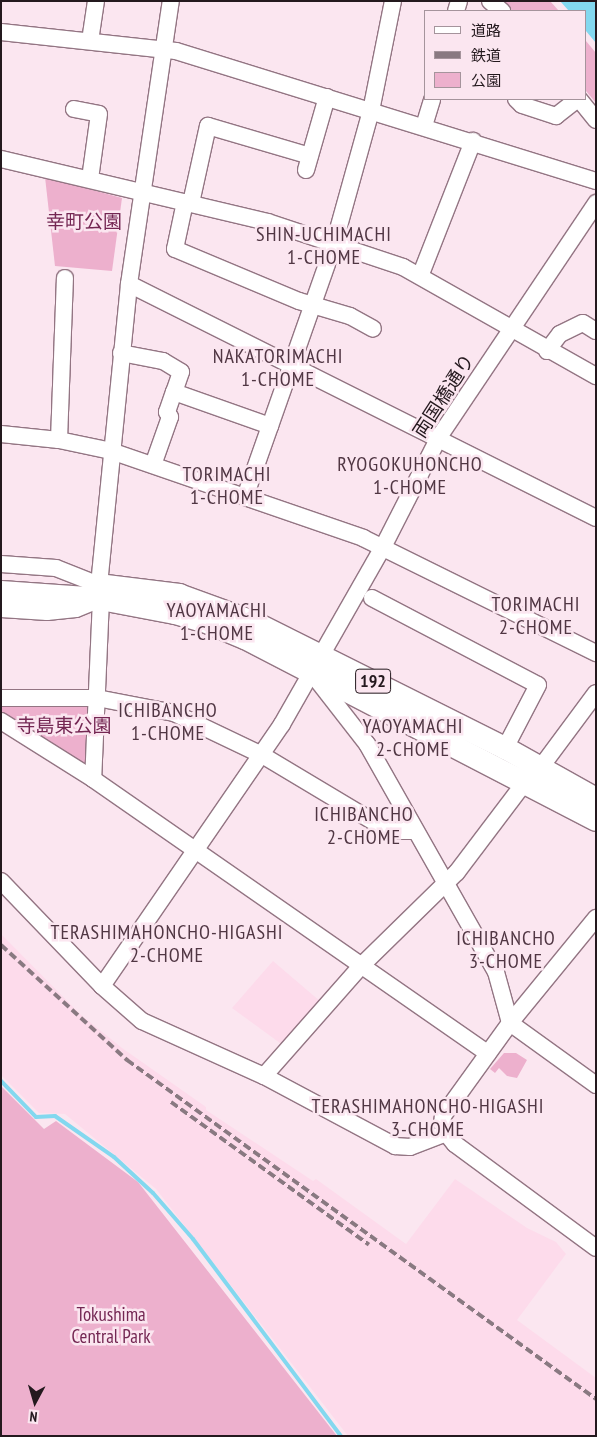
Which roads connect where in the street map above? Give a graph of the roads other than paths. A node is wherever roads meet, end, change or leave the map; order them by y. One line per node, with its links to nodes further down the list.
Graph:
1 (96, 1): 5 (street)
2 (171, 1): 6 (street)
3 (393, 1): 13 (street)
4 (1, 32): 5 (street)
5 (90, 41): 6 (street)
6 (164, 49): 7 (street); 20 (street)
7 (327, 97): 13 (street); 21 (street)
8 (432, 100): 15 (street)
9 (517, 100): 10 (street)
10 (577, 100)
11 (579, 100): 14 (street)
12 (74, 109): 18 (street)
13 (371, 110): 15 (street); 23 (street)
14 (596, 120)
15 (424, 126): 16 (street)
16 (473, 141): 19 (street); 24 (street)
17 (1, 159): 18 (street)
18 (90, 179): 20 (street)
19 (596, 181)
20 (142, 192): 21 (street); 26 (street)
21 (188, 203): 23 (street); 27 (street)
22 (596, 203): 29 (street, 両国橋通り)
23 (334, 244): 24 (street); 27 (street)
24 (421, 274): 29 (street)
25 (65, 278): 39 (street)
26 (129, 284): 32 (street); 33 (street)
27 (314, 304): 28 (street); 33 (street)
28 (373, 328)
29 (511, 330): 31 (street); 38 (street, 両国橋通り)
30 (596, 331): 31 (street)
31 (548, 351): 34 (street)
32 (121, 353): 35 (street); 40 (street)
33 (292, 364): 36 (street); 38 (street)
34 (596, 376)
35 (174, 392): 36 (street); 41 (street)
36 (270, 426): 42 (street)
37 (1, 434): 39 (street)
38 (438, 437): 43 (street); 44 (street, 両国橋通り)
39 (60, 440): 40 (street)
40 (111, 451): 41 (street); 48 (street)
41 (153, 465): 42 (street)
42 (246, 498): 44 (street)
43 (596, 518)
44 (383, 547): 51 (street); 52 (street, 両国橋通り)
45 (1, 564): 48 (street)
46 (1, 581): 48 (highway, 192)
47 (1, 592): 48 (highway, 192)
48 (100, 592): 50 (street); 52 (highway, 192); 55 (street)
49 (372, 598): 57 (street)
50 (1, 609)
51 (596, 653)
52 (316, 664): 57 (highway, 192); 58 (street, 両国橋通り); 61 (highway, 192); 64 (street)
53 (596, 693): 59 (street)
54 (1, 698): 55 (street)
55 (97, 698): 58 (street); 60 (street)
56 (1, 721): 60 (street)
57 (505, 748): 59 (highway, 192)
58 (262, 755): 64 (street); 65 (street, 両国橋通り)
59 (541, 766): 62 (highway, 192)
60 (93, 779): 65 (street)
61 (525, 782): 63 (highway, 192); 67 (street)
62 (596, 799)
63 (596, 820)
64 (415, 831): 67 (street)
65 (194, 852): 69 (street); 70 (street, 両国橋通り)
66 (1, 881): 70 (street)
67 (444, 886): 69 (street); 71 (street)
68 (596, 918): 71 (street)
69 (362, 965): 72 (street); 73 (street)
70 (102, 986): 73 (street)
71 (510, 1023): 72 (street); 74 (street)
72 (488, 1054): 75 (street)
73 (264, 1076): 75 (street)
74 (596, 1085)
75 (446, 1133): 76 (street)
76 (596, 1248)

